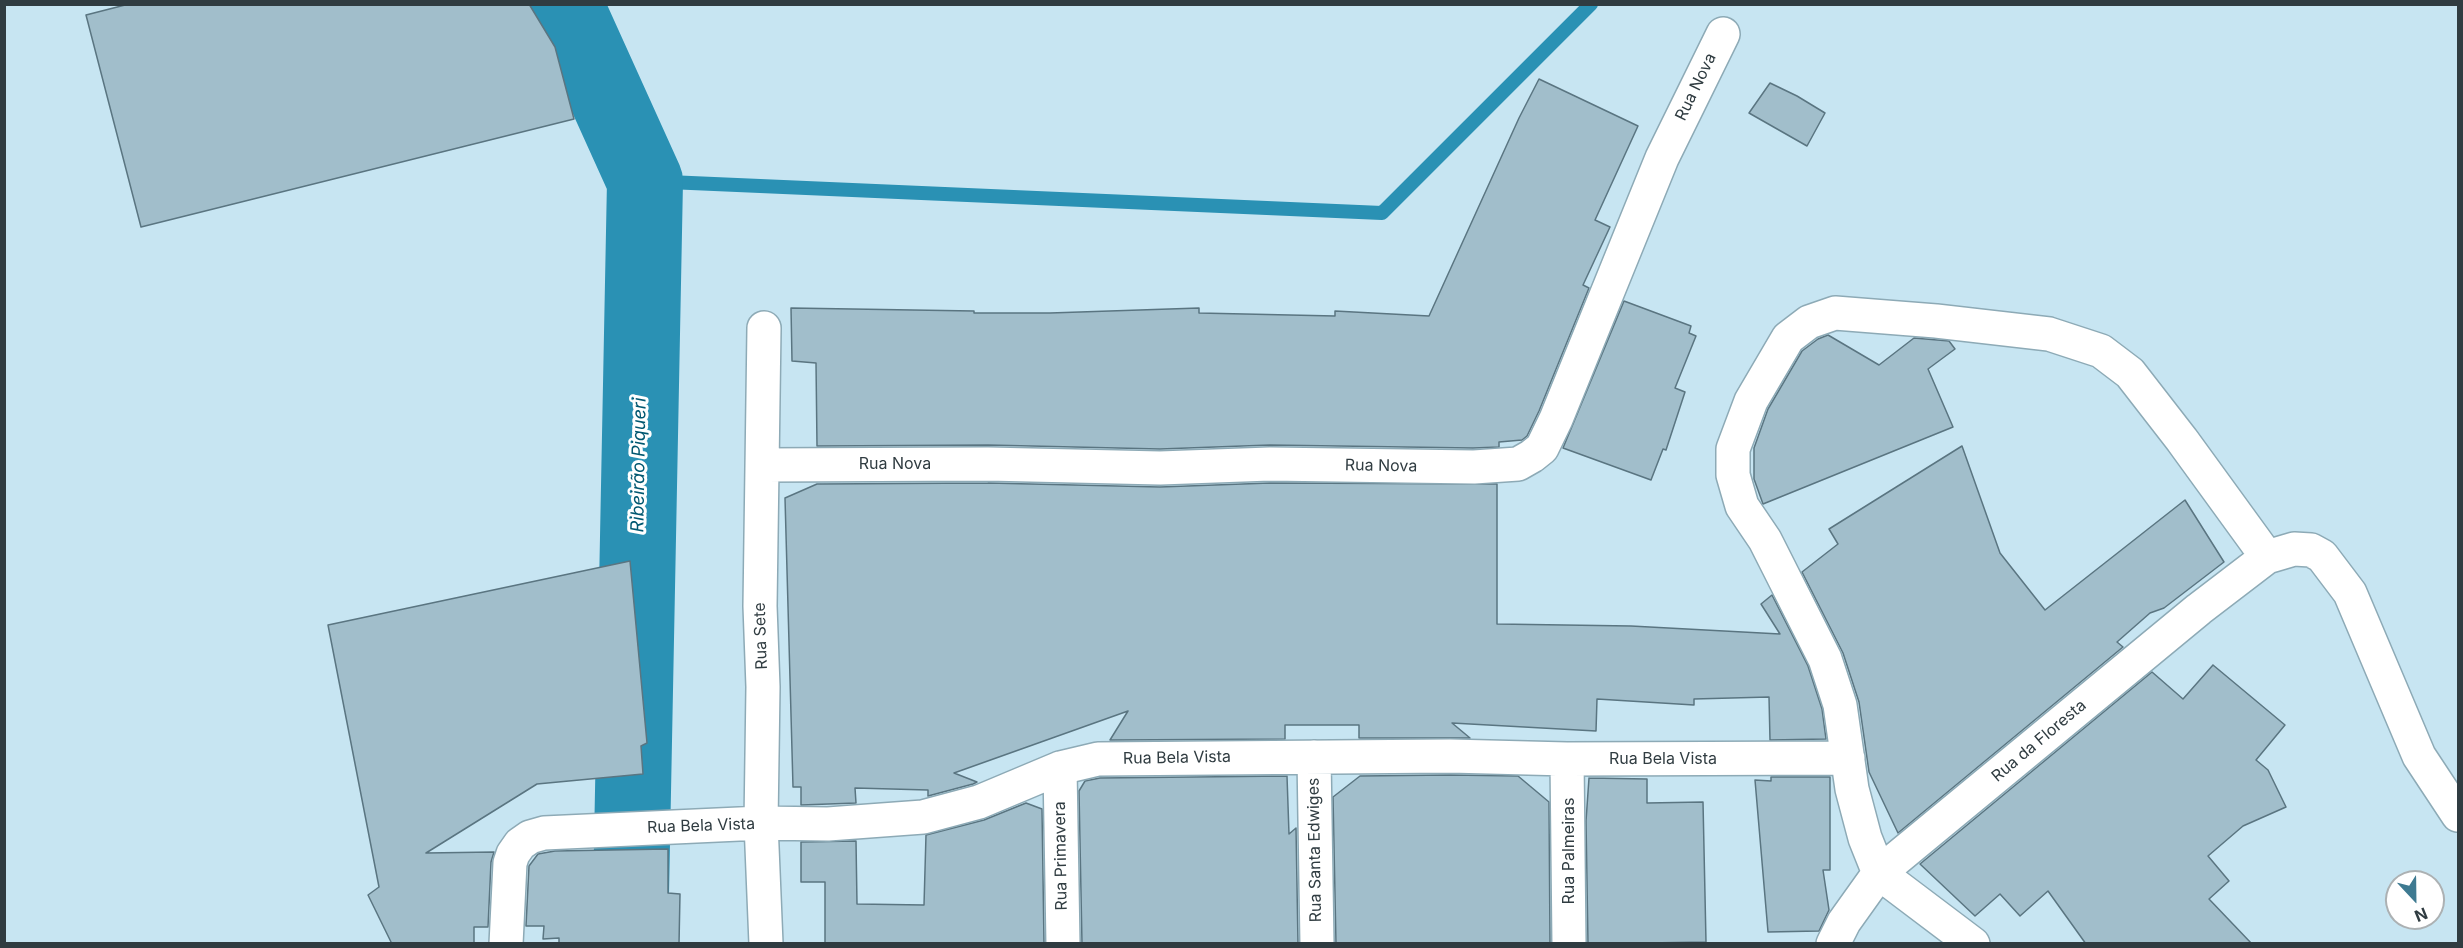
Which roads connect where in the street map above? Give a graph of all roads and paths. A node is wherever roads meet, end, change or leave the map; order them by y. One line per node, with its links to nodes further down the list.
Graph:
1 (1723, 34): 3 (street, Rua Nova)
2 (764, 328): 3 (street, Rua Sete)
3 (764, 465): 10 (street, Rua Sete)
4 (2267, 557): 6 (street); 9 (street); 11 (street, Rua da Floresta)
5 (1314, 757): 7 (street, Rua Bela Vista); 8 (street, Rua Bela Vista); 15 (street, Rua Santa Edwiges)
6 (1848, 758): 7 (street, Rua Bela Vista); 11 (street)
7 (1568, 759): 16 (street, Rua Palmeiras)
8 (1060, 768): 10 (street, Rua Bela Vista); 14 (street, Rua Primavera)
9 (2458, 815)
10 (761, 823): 12 (street, Rua Bela Vista); 13 (street, Rua Sete)
11 (1879, 873): 17 (street, Rua da Floresta); 18 (street)
12 (506, 944)
13 (766, 944)
14 (1063, 944)
15 (1317, 944)
16 (1569, 944)
17 (1833, 944)
18 (1973, 944)

